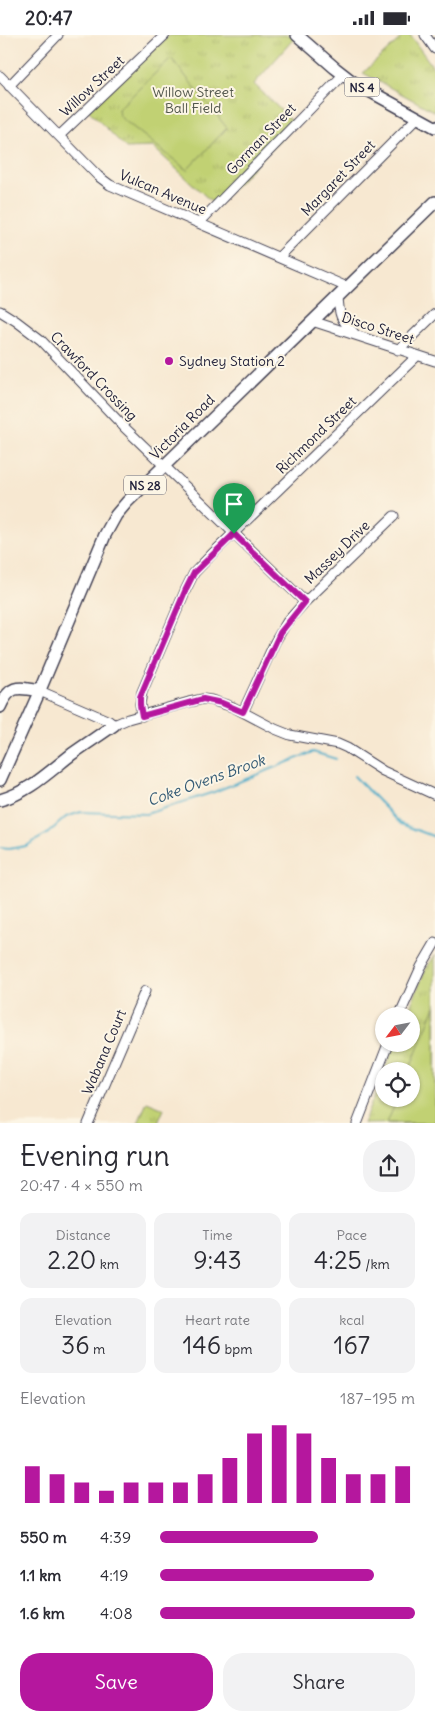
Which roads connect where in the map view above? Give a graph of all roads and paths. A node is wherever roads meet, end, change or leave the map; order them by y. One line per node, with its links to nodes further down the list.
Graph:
1 (58, 35): 8 (street)
2 (165, 35): 11 (street, Willow Street)
3 (297, 35): 6 (main road, NS 4)
4 (425, 35): 5 (street)
5 (435, 49)
6 (343, 75): 9 (main road, NS 4); 13 (street, Gorman Street)
7 (0, 76): 8 (street, Vulcan Avenue)
8 (9, 85): 11 (street, Vulcan Avenue)
9 (417, 117): 10 (main road, NS 4); 14 (street, Margaret Street)
10 (435, 127)
11 (59, 136): 13 (street, Vulcan Avenue)
12 (435, 202): 15 (main road, Victoria Road / NS 28)
13 (199, 223): 14 (street, Vulcan Avenue)
14 (279, 257): 15 (street, Vulcan Avenue)
15 (347, 287): 16 (main road, Victoria Road / NS 28)
16 (338, 296): 19 (main road, Victoria Road / NS 28); 20 (street)
17 (0, 311): 24 (street, Crawford Crossing)
18 (435, 315): 21 (street)
19 (312, 321): 20 (street, Disco Street); 24 (main road, Victoria Road / NS 28)
20 (356, 335): 21 (street, Disco Street)
21 (398, 350): 22 (street, Disco Street)
22 (417, 356): 23 (street, Disco Street); 26 (street, Richmond Street)
23 (435, 361)
24 (164, 466): 26 (street, Crawford Crossing); 28 (main road, Victoria Road / NS 28)
25 (394, 516): 27 (street, Massey Drive)
26 (234, 534): 27 (street, Crawford Crossing); 31 (street, Richmond Street)
27 (305, 602): 30 (street, Massey Drive)
28 (40, 691): 29 (main road); 32 (street); 33 (main road, Victoria Road / NS 28)
29 (0, 707)
30 (243, 712): 31 (street); 34 (street)
31 (142, 716): 32 (street)
32 (114, 725): 35 (main road)
33 (0, 780)
34 (435, 795)
35 (0, 800)
36 (435, 943): 38 (street)
37 (145, 991): 40 (street, Wabana Court)
38 (403, 1007)
39 (384, 1053): 41 (street)
40 (88, 1123)
41 (357, 1123)

